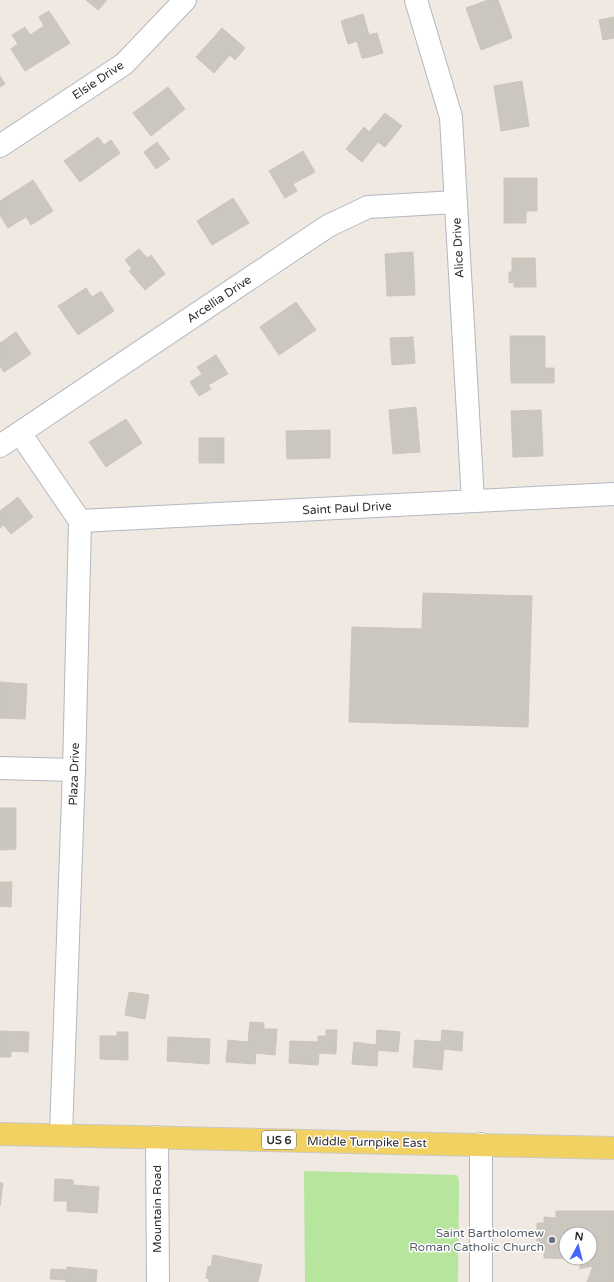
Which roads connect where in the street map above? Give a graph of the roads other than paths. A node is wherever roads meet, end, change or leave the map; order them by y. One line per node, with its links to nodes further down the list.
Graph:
1 (184, 0): 3 (street, Elsie Drive)
2 (416, 0): 4 (street, Alice Drive)
3 (0, 146)
4 (456, 202): 5 (street, Arcellia Drive); 8 (street, Alice Drive)
5 (20, 433): 6 (street, Arcellia Drive); 9 (street)
6 (0, 446)
7 (614, 494): 8 (street, Saint Paul Drive)
8 (473, 501): 9 (street, Saint Paul Drive)
9 (80, 521): 11 (street, Plaza Drive)
10 (0, 768): 11 (street)
11 (74, 770): 13 (street, Plaza Drive)
12 (0, 1134): 13 (main road, Middle Turnpike East / US 6)
13 (61, 1134): 14 (main road, Middle Turnpike East / US 6)
14 (157, 1137): 15 (main road, Middle Turnpike East / US 6); 17 (street, Mountain Road)
15 (481, 1144): 16 (main road, Middle Turnpike East / US 6); 18 (street)
16 (614, 1148)
17 (158, 1282)
18 (481, 1282)

